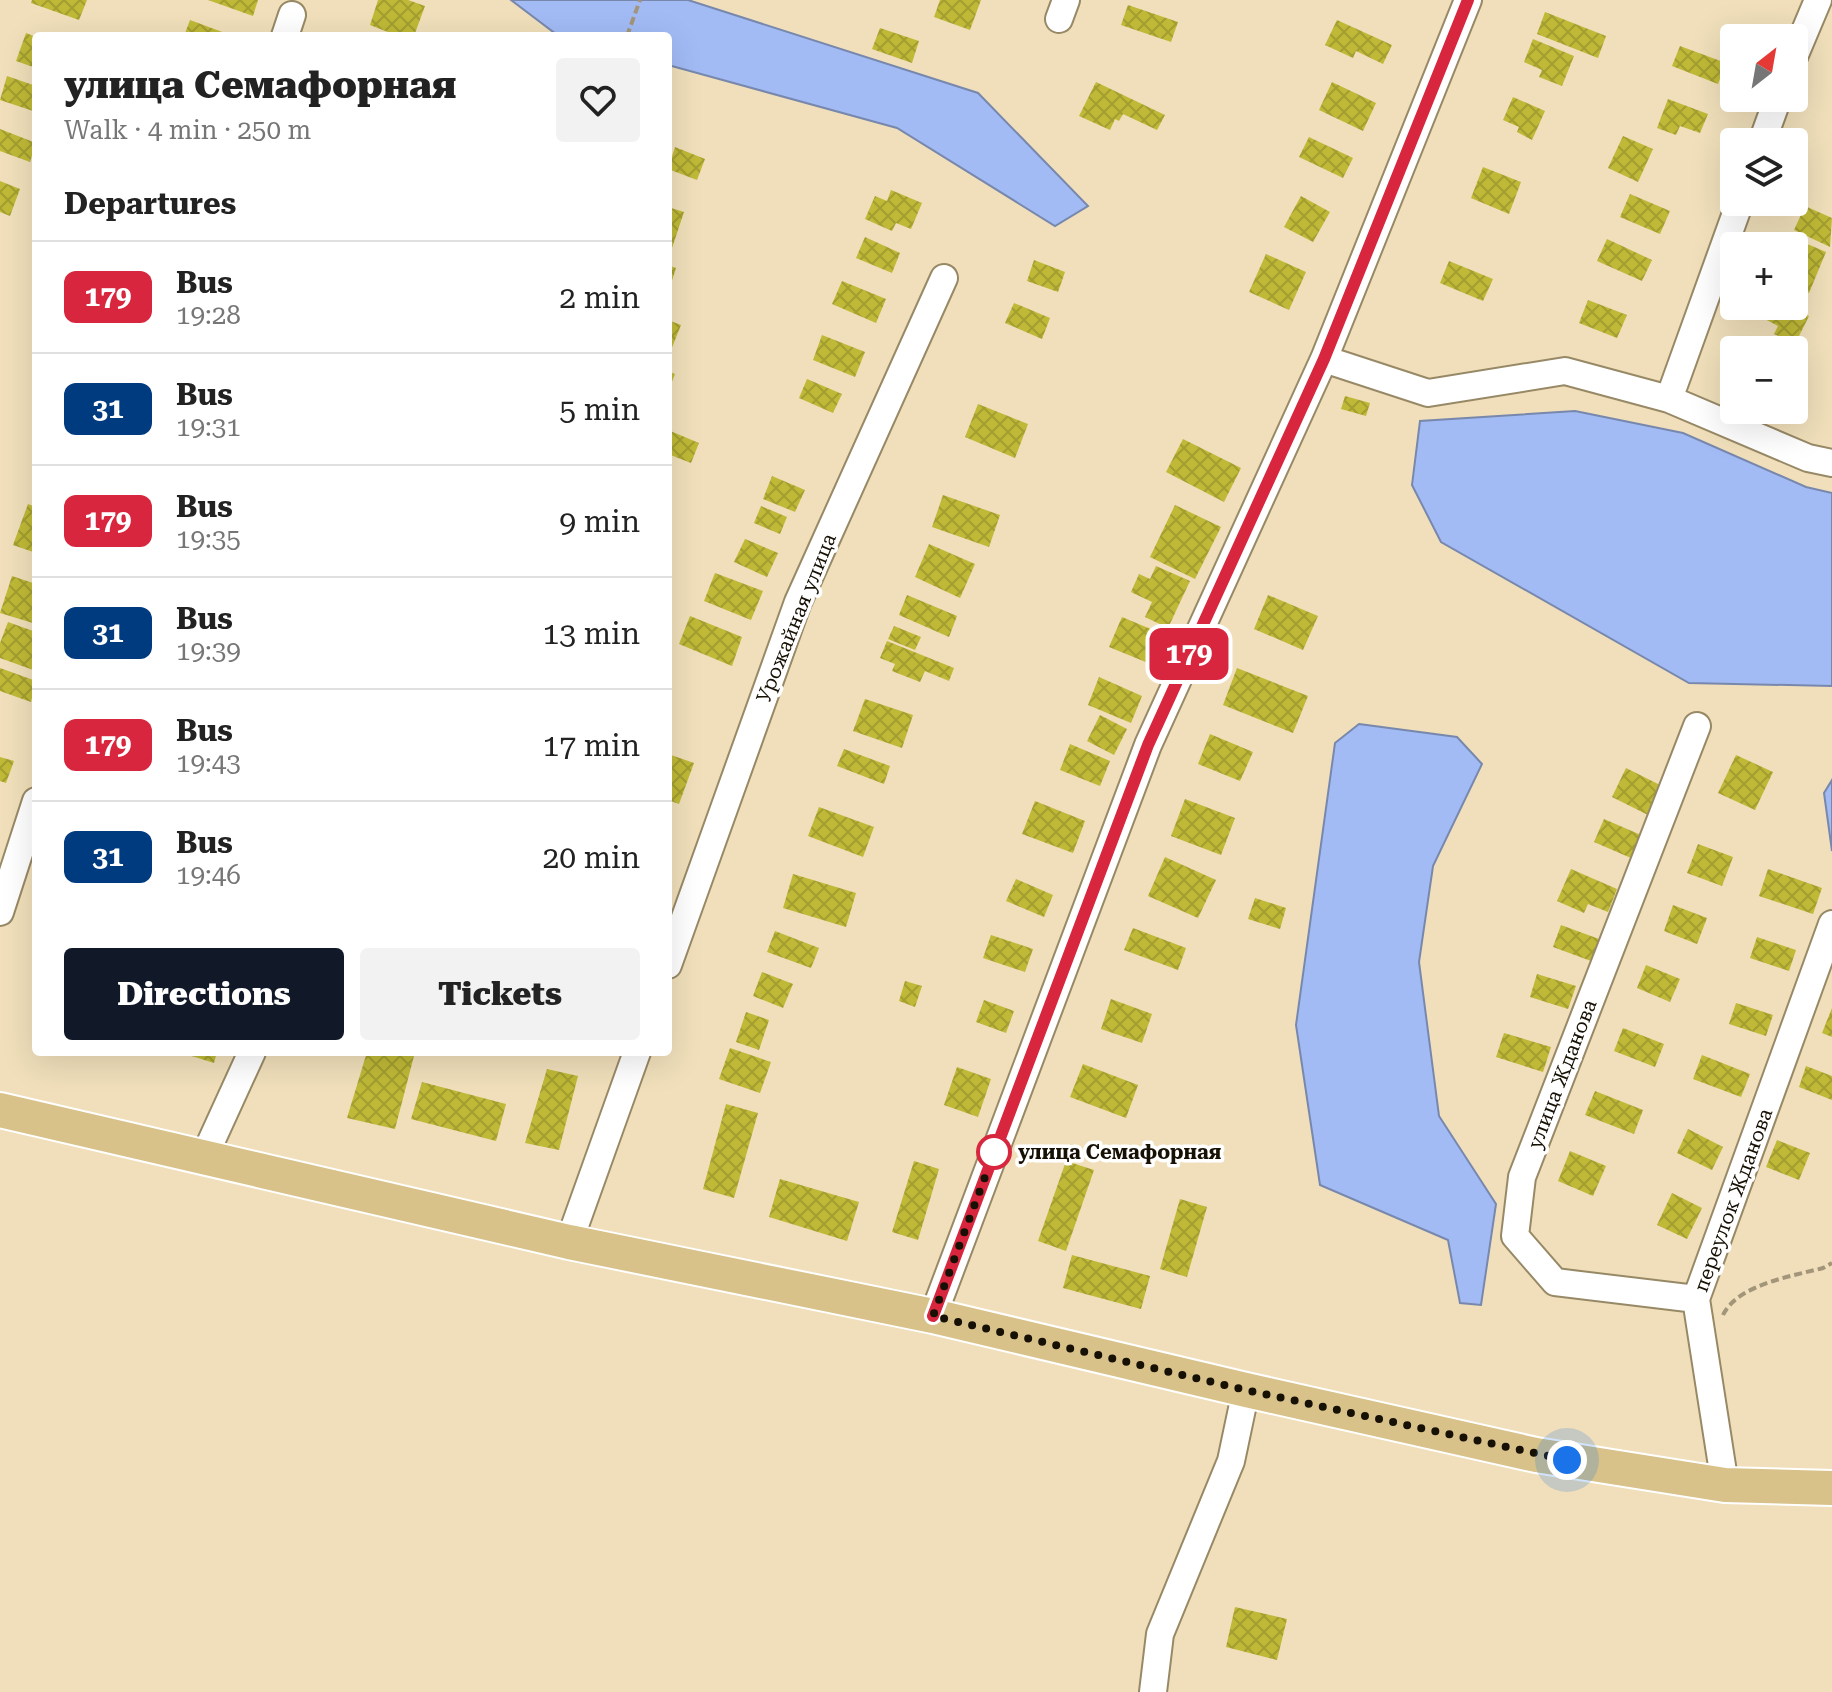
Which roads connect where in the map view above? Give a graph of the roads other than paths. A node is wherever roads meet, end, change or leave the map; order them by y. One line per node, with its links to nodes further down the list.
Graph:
1 (1468, 0): 6 (street)
2 (1818, 0): 3 (street)
3 (1808, 24)
4 (1735, 216): 7 (street)
5 (944, 278): 13 (street, Урожайная улица)
6 (1324, 359): 7 (street); 20 (street)
7 (1669, 399): 8 (street)
8 (1832, 463)
9 (1697, 726): 19 (street, улица Жданова)
10 (32, 813): 11 (street)
11 (0, 912)
12 (1832, 924): 19 (street, переулок Жданова)
13 (672, 954)
14 (250, 1056): 17 (street)
15 (636, 1056): 18 (street)
16 (0, 1110): 17 (main road)
17 (204, 1157): 18 (main road)
18 (569, 1242): 20 (main road)
19 (1696, 1299): 22 (street, переулок Жданова)
20 (933, 1316): 21 (main road)
21 (1246, 1390): 22 (main road); 24 (street)
22 (1725, 1485): 23 (main road)
23 (1832, 1488)
24 (1153, 1692)

